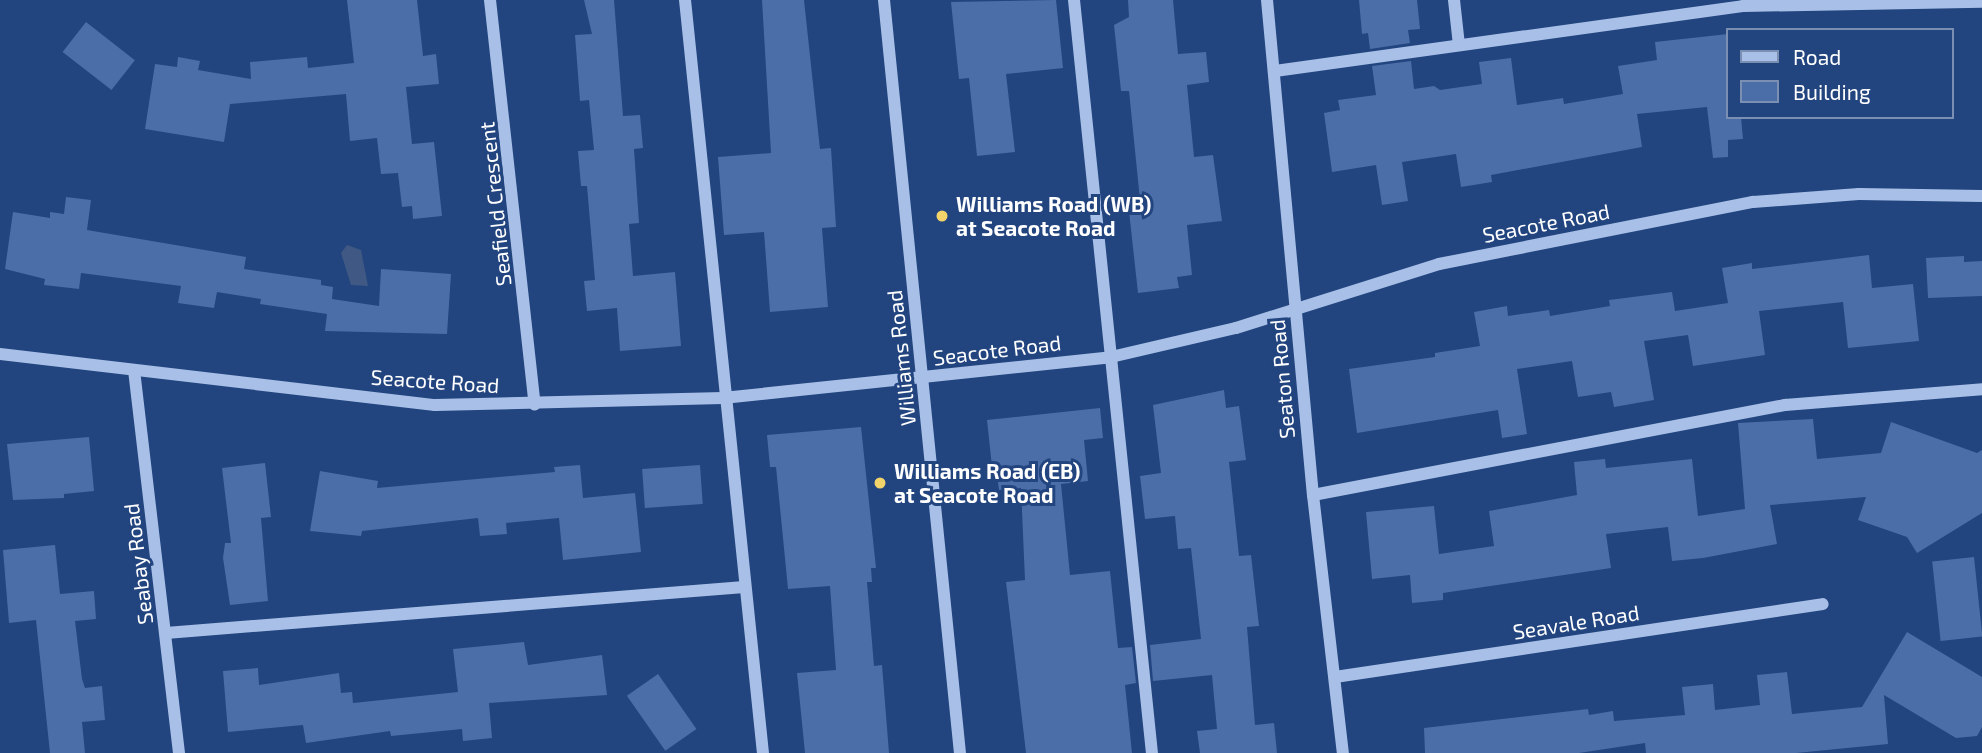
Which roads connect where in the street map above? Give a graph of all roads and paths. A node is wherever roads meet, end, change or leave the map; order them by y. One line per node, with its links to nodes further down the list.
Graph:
1 (490, 0): 18 (street, Seafield Crescent)
2 (685, 0): 17 (street)
3 (884, 0): 15 (street, Williams Road)
4 (1074, 0): 13 (street)
5 (1267, 0): 9 (street, Seaton Road)
6 (1454, 0): 8 (street)
7 (1982, 2): 8 (street)
8 (1459, 45): 9 (street)
9 (1275, 71): 11 (street, Seaton Road)
10 (1982, 196): 11 (street, Seacote Road)
11 (1295, 309): 13 (street, Seacote Road); 19 (street, Seaton Road)
12 (0, 354): 14 (street, Seacote Road)
13 (1111, 357): 15 (street, Seacote Road); 27 (street)
14 (134, 370): 18 (street, Seacote Road); 22 (street, Seabay Road)
15 (923, 379): 17 (street, Seacote Road); 26 (street, Williams Road)
16 (1982, 389): 19 (street)
17 (723, 398): 18 (street, Seacote Road); 20 (street)
18 (535, 405)
19 (1313, 495): 23 (street, Seaton Road)
20 (744, 587): 22 (street); 25 (street)
21 (1823, 604): 23 (street, Seavale Road)
22 (166, 633): 24 (street, Seabay Road)
23 (1335, 677): 28 (street, Seaton Road)
24 (179, 753)
25 (763, 753)
26 (960, 753)
27 (1152, 753)
28 (1343, 753)

